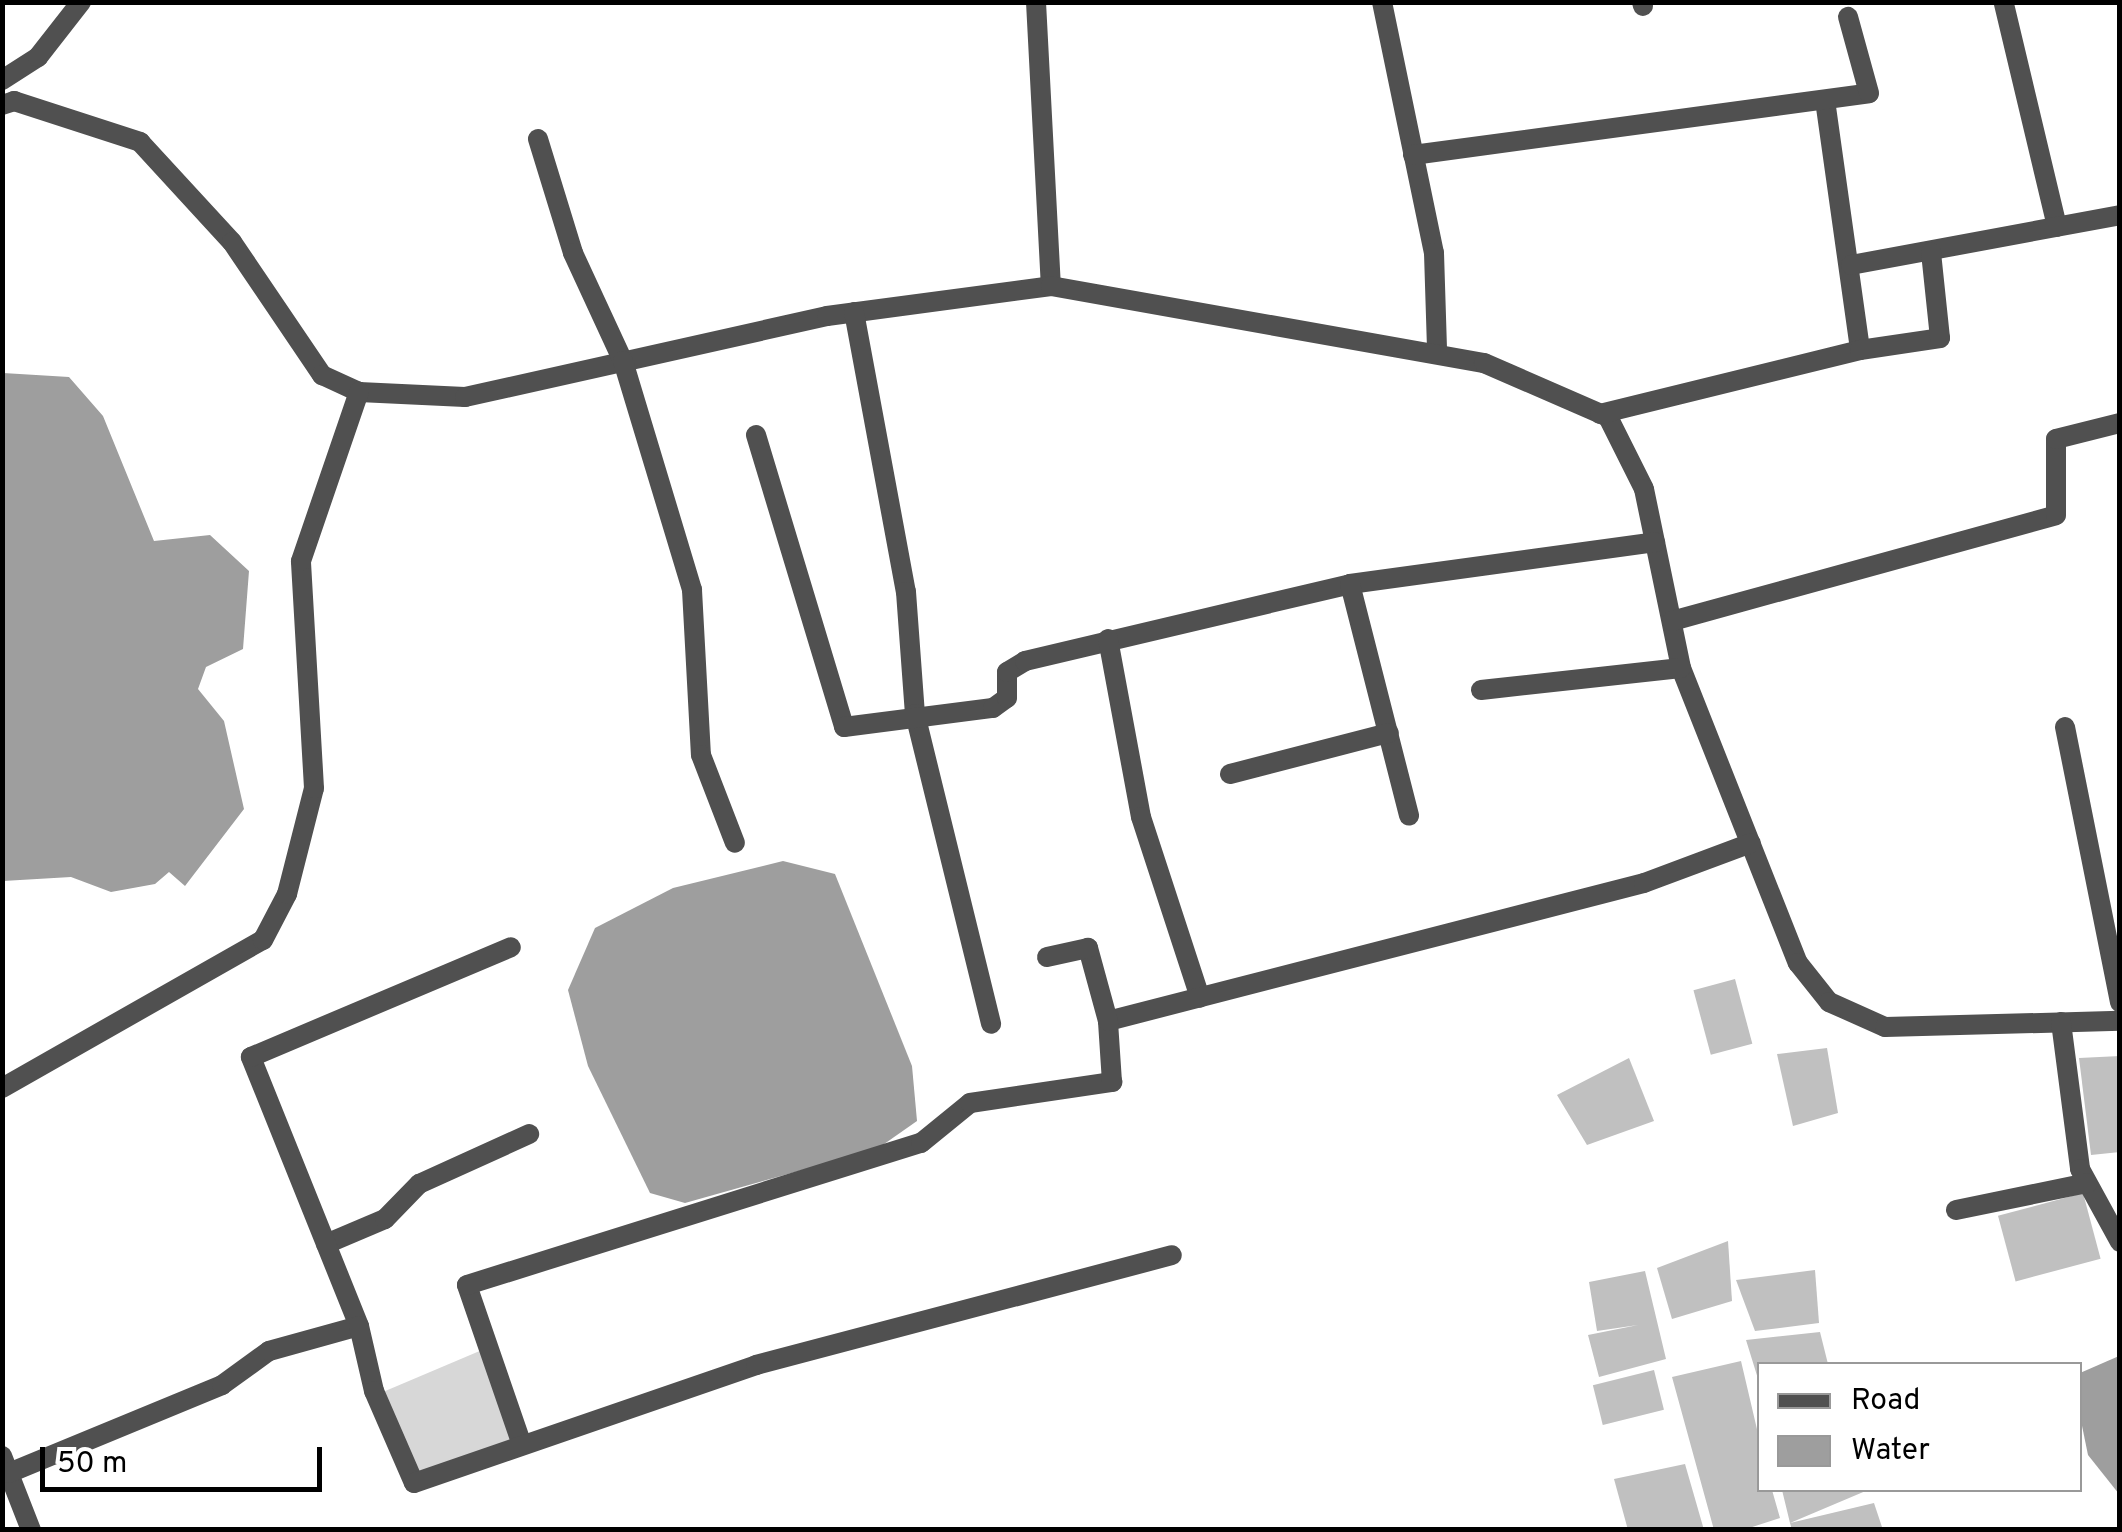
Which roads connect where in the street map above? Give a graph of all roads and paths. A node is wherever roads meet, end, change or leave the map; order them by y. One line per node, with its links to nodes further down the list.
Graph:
1 (81, 2): 6 (street)
2 (1036, 2): 15 (street)
3 (1382, 2): 10 (street)
4 (2004, 4): 12 (street)
5 (1848, 17): 8 (street)
6 (2, 80)
7 (6, 100): 20 (street)
8 (1824, 100): 10 (street); 14 (street)
9 (538, 139): 19 (street)
10 (1414, 155): 17 (street)
11 (2120, 215): 12 (street)
12 (2057, 227): 13 (street)
13 (1931, 252): 14 (street); 18 (street)
14 (1852, 265): 18 (street)
15 (1051, 286): 16 (street); 17 (street)
16 (854, 312): 19 (street); 30 (street)
17 (1437, 350): 21 (street)
18 (1860, 350): 21 (street)
19 (623, 362): 20 (street); 35 (street)
20 (359, 392): 45 (street)
21 (1600, 414): 24 (street)
22 (2120, 423): 26 (street)
23 (756, 436): 30 (street)
24 (1655, 542): 25 (street); 26 (street)
25 (1350, 584): 27 (street); 32 (street)
26 (1672, 621): 28 (street)
27 (1108, 639): 30 (street); 39 (street)
28 (1681, 668): 29 (street); 36 (street)
29 (1481, 690)
30 (915, 714): 44 (street)
31 (2065, 726): 40 (street)
32 (1389, 733): 33 (street); 34 (street)
33 (1230, 774)
34 (1409, 816)
35 (735, 842)
36 (1750, 843): 39 (street); 43 (street)
37 (512, 947): 50 (street)
38 (1047, 958): 41 (street)
39 (1200, 998): 41 (street)
40 (2120, 1002)
41 (1108, 1021): 53 (street)
42 (2120, 1021): 43 (street)
43 (2061, 1022): 47 (street)
44 (991, 1024)
45 (2, 1088)
46 (529, 1134): 50 (street)
47 (2087, 1183): 48 (street); 49 (street)
48 (1956, 1210)
49 (2120, 1242)
50 (326, 1244): 52 (street)
51 (1172, 1254): 53 (street)
52 (359, 1326): 53 (street); 54 (street)
53 (522, 1445)
54 (6, 1464): 55 (street)
55 (31, 1530)

